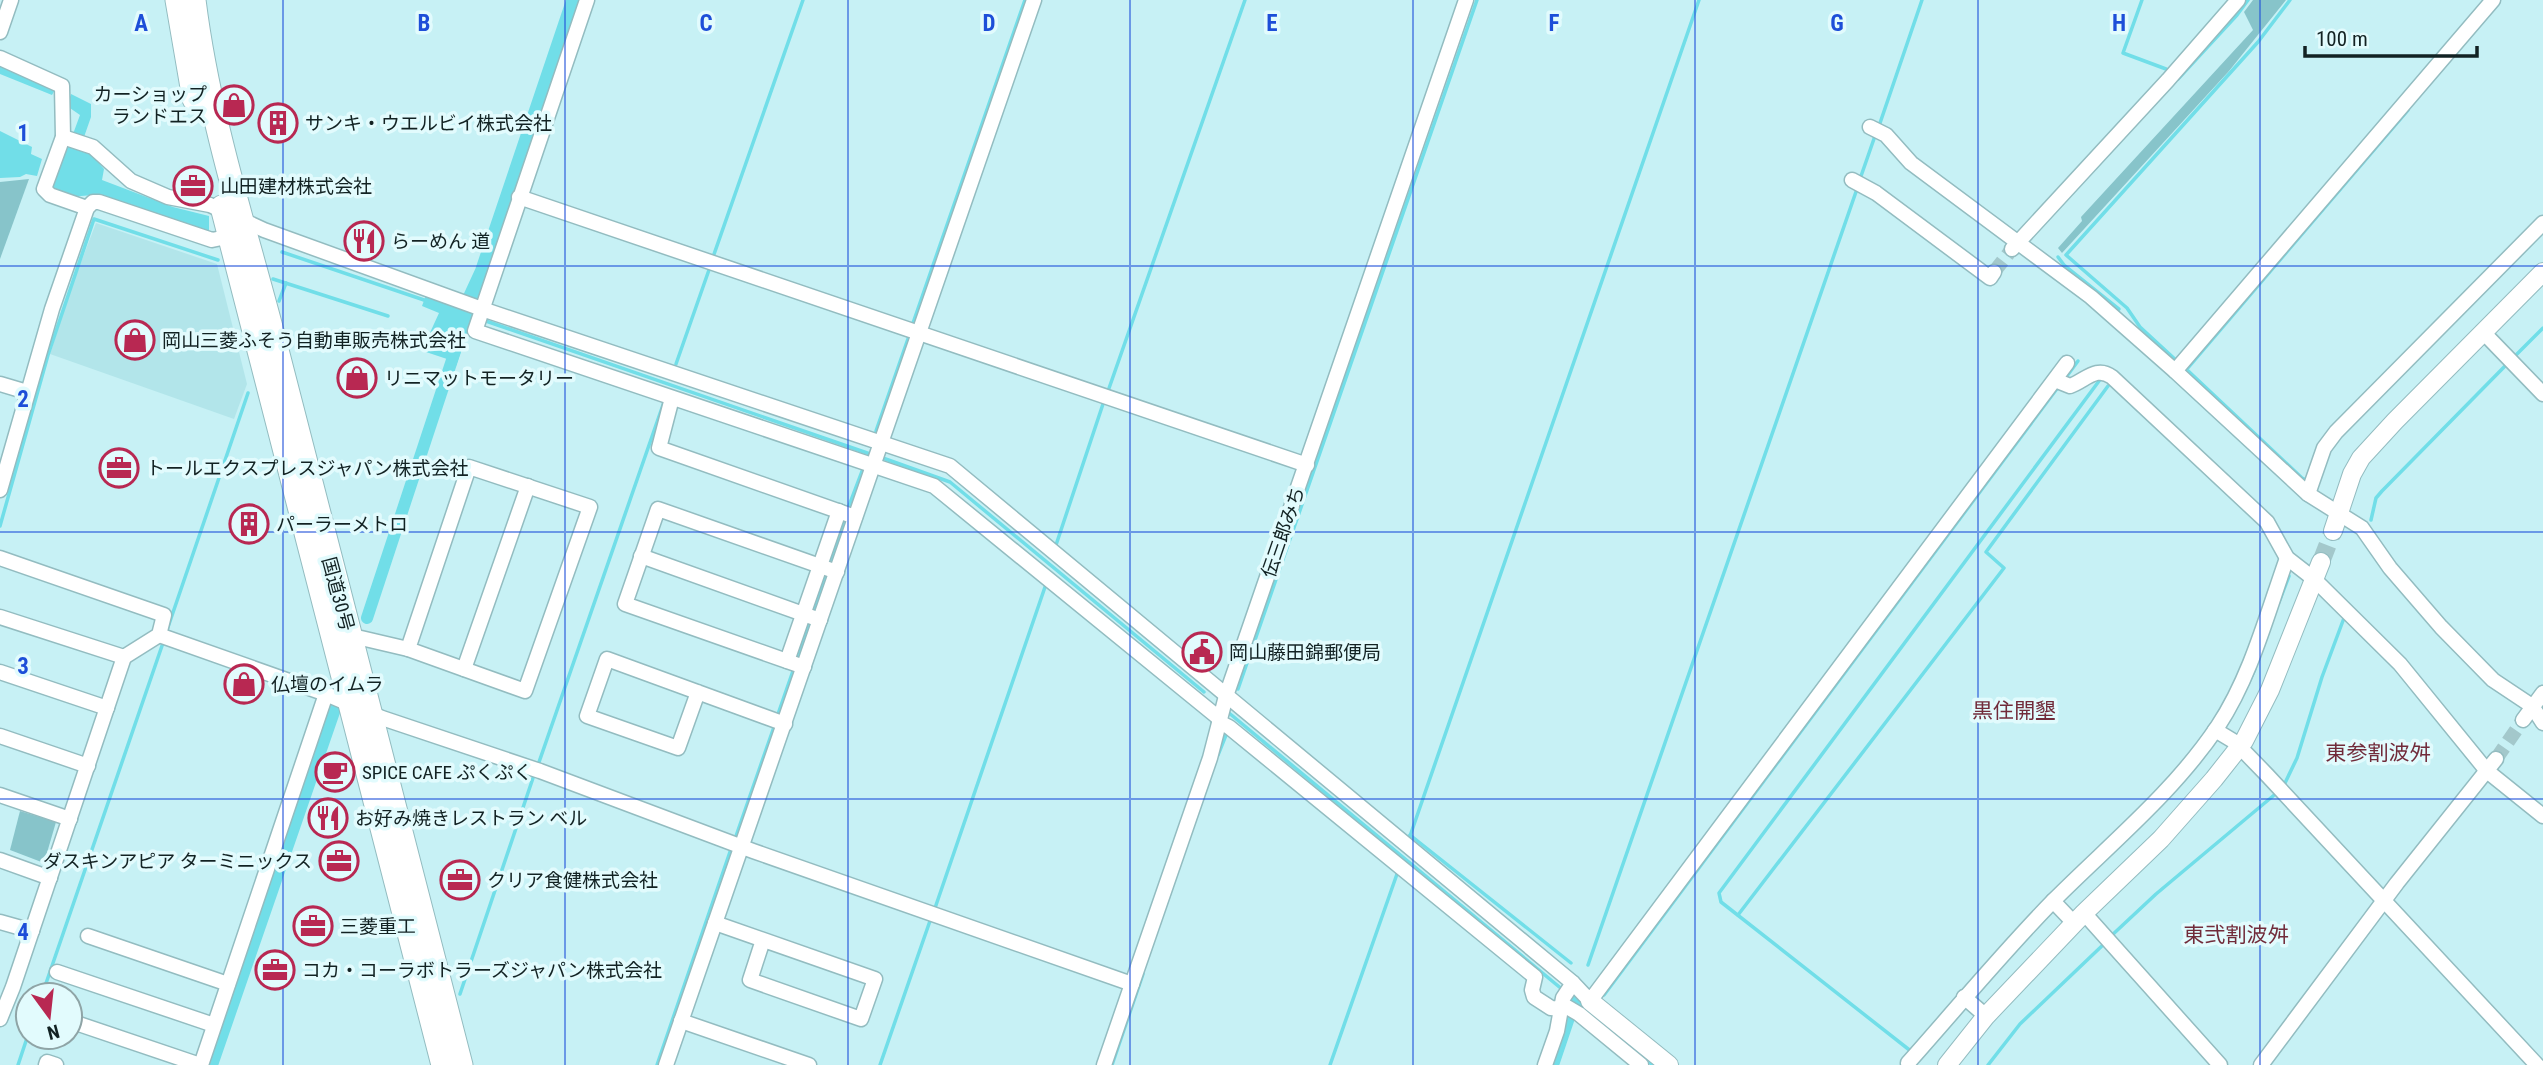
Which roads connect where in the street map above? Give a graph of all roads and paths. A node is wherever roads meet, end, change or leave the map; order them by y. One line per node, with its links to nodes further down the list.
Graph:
1 (11, 0): 9 (street)
2 (177, 0): 17 (highway, 国道30号)
3 (194, 0): 17 (highway, 国道30号)
4 (587, 0): 14 (street)
5 (1034, 0): 23 (street)
6 (1466, 0): 35 (street, 伝三郎みち)
7 (2238, 0): 18 (street)
8 (2493, 0): 27 (street)
9 (0, 32)
10 (1, 58): 12 (street)
11 (1870, 127): 18 (street)
12 (67, 138): 15 (street); 17 (street)
13 (1852, 180): 19 (street)
14 (520, 197): 21 (street); 23 (street)
15 (87, 208): 17 (street); 30 (street)
16 (2543, 223): 37 (street)
17 (235, 225): 21 (street); 51 (highway, 国道30号)
18 (2015, 245): 27 (street)
19 (1994, 272)
20 (2543, 272): 24 (street)
21 (482, 311): 22 (street); 25 (street)
22 (498, 317): 25 (street); 34 (street)
23 (913, 332): 34 (street); 35 (street)
24 (2484, 333): 31 (street); 39 (street)
25 (496, 336): 32 (street)
26 (2067, 363): 28 (street)
27 (2179, 367): 37 (street)
28 (2059, 383): 44 (street); 97 (street)
29 (0, 384): 30 (street)
30 (27, 391): 33 (street)
31 (2543, 394)
32 (672, 398): 34 (street); 40 (street)
33 (5, 453): 38 (street)
34 (873, 458): 40 (street); 61 (street); 69 (street)
35 (1307, 466): 61 (street, 伝三郎みち)
36 (528, 486): 52 (street); 55 (street); 55 (street)
37 (2310, 487): 39 (street)
38 (0, 490)
39 (2339, 512): 41 (street); 63 (street)
40 (847, 514): 46 (street)
41 (2333, 531)
42 (641, 556): 46 (street); 48 (street); 54 (street)
43 (0, 558): 50 (street)
44 (2287, 558): 47 (street); 70 (street)
45 (2321, 562): 47 (street)
46 (828, 569): 48 (street)
47 (2314, 579): 72 (street); 75 (street)
48 (812, 616): 54 (street)
49 (0, 617): 53 (street)
50 (163, 636): 53 (street); 60 (street)
51 (342, 642): 52 (street); 62 (highway, 国道30号); 65 (highway, 国道30号)
52 (408, 649): 55 (street)
53 (124, 657): 64 (street)
54 (795, 664): 67 (street)
55 (464, 669)
56 (0, 672): 57 (street); 64 (street)
57 (0, 677)
58 (698, 692): 58 (street); 67 (street)
59 (2543, 693): 63 (street)
60 (326, 694): 62 (street); 92 (street)
61 (1226, 696): 69 (street, 伝三郎みち); 80 (street)
62 (348, 704): 65 (street); 108 (highway, 国道30号)
63 (2532, 706): 66 (street); 68 (street)
64 (107, 708): 74 (street)
65 (371, 713): 79 (street); 109 (highway, 国道30号)
66 (2523, 720)
67 (779, 722): 79 (street)
68 (2543, 723)
69 (1225, 724): 80 (street); 93 (street, 伝三郎みち)
70 (2219, 732): 72 (street); 83 (street)
71 (0, 736): 74 (street)
72 (2239, 747): 84 (street); 85 (street)
73 (2496, 759): 75 (street)
74 (88, 766): 78 (street)
75 (2487, 771): 77 (street); 84 (street)
76 (0, 795): 78 (street)
77 (2543, 816)
78 (70, 818): 82 (street)
79 (737, 843): 87 (street); 93 (street)
80 (1394, 849): 96 (street); 96 (street)
81 (0, 860): 82 (street)
82 (50, 878): 88 (street)
83 (2056, 904): 85 (street); 95 (street)
84 (2385, 904): 104 (street); 118 (street)
85 (2079, 918): 98 (street); 117 (street)
86 (0, 922): 88 (street)
87 (715, 923): 90 (street); 100 (street)
88 (32, 931): 94 (street)
89 (88, 936): 92 (street)
90 (763, 940): 90 (street)
91 (57, 972): 101 (street)
92 (228, 984): 101 (street)
93 (1132, 984): 112 (street, 伝三郎みち)
94 (6, 985): 99 (street)
95 (1967, 999): 98 (street); 103 (street)
96 (1568, 1000): 97 (street); 113 (street); 114 (street)
97 (1590, 1001): 115 (street)
98 (1986, 1016): 116 (street)
99 (0, 1019)
100 (681, 1021): 110 (street); 111 (street)
101 (214, 1025): 107 (street)
102 (84, 1026): 107 (street)
103 (1913, 1057)
104 (2536, 1061)
105 (46, 1065): 106 (street)
106 (56, 1065)
107 (200, 1065)
108 (443, 1065)
109 (461, 1065)
110 (666, 1065)
111 (809, 1065)
112 (1104, 1065)
113 (1545, 1065)
114 (1641, 1065)
115 (1668, 1065)
116 (1947, 1065)
117 (2220, 1065)
118 (2261, 1065)

